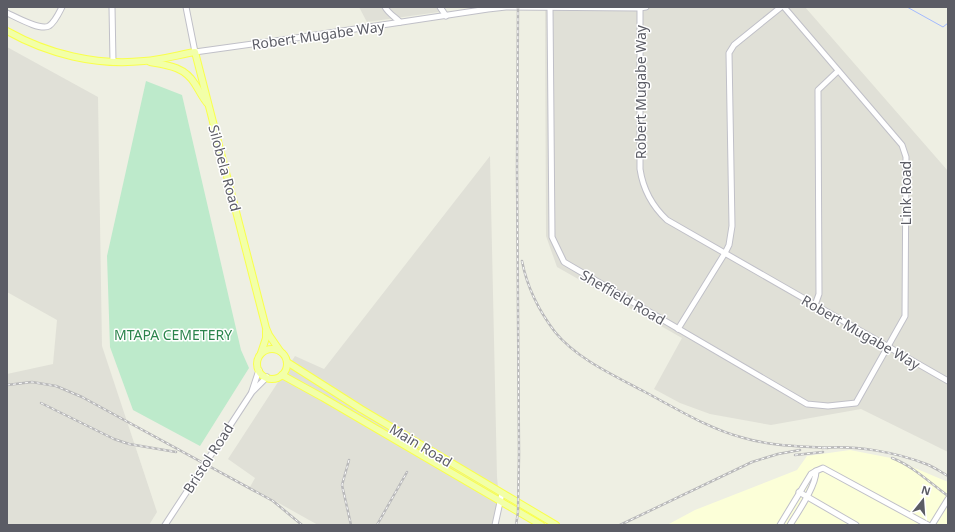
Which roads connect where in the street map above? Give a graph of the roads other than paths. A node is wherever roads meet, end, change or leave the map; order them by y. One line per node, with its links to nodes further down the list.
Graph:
1 (62, 7): 12 (street)
2 (112, 7): 19 (street)
3 (186, 7): 17 (street, Silobela Road)
4 (384, 7): 11 (street)
5 (440, 7): 13 (street)
6 (646, 7): 10 (street)
7 (782, 7): 20 (street, Link Road); 22 (street)
8 (488, 8): 9 (street, Robert Mugabe Way); 13 (street, Robert Mugabe Way)
9 (550, 8): 10 (street, Robert Mugabe Way); 25 (street, Sheffield Road)
10 (640, 8): 22 (street, Robert Mugabe Way)
11 (388, 12): 14 (street); 15 (street)
12 (7, 13)
13 (446, 16): 14 (street, Robert Mugabe Way)
14 (400, 22): 15 (street, Robert Mugabe Way)
15 (392, 24): 17 (street, Robert Mugabe Way)
16 (7, 32): 19 (main road)
17 (195, 52): 18 (main road); 21 (main road, Silobela Road)
18 (143, 61): 19 (main road); 21 (main road)
19 (114, 62)
20 (838, 71): 23 (street); 26 (street, Link Road)
21 (209, 106): 24 (main road, Silobela Road)
22 (725, 253): 23 (street, Robert Mugabe Way); 25 (street)
23 (815, 305): 26 (street, Robert Mugabe Way)
24 (266, 328): 27 (main road, Silobela Road); 28 (main road, Silobela Road)
25 (678, 329): 26 (street, Sheffield Road)
26 (888, 347): 33 (street, Robert Mugabe Way)
27 (280, 351): 28 (main road); 29 (main road)
28 (260, 355): 30 (main road)
29 (287, 362): 31 (main road); 35 (main road, Main Road)
30 (259, 370): 32 (main road); 34 (street, Bristol Road)
31 (282, 375): 32 (main road); 36 (main road, Main Road)
32 (267, 378): 34 (street, Bristol Road)
33 (948, 381)
34 (252, 392): 43 (street, Bristol Road)
35 (445, 459): 36 (main road); 39 (main road, Main Road)
36 (441, 466): 42 (main road, Main Road)
37 (816, 471): 38 (street); 40 (street); 50 (street)
38 (799, 492): 40 (street); 47 (street)
39 (502, 493): 42 (street); 46 (main road, Main Road)
40 (807, 496): 48 (street); 49 (street)
41 (948, 499): 51 (street)
42 (500, 502): 44 (street); 45 (main road, Main Road)
43 (165, 525)
44 (495, 525)
45 (541, 525)
46 (556, 525)
47 (780, 525)
48 (790, 525)
49 (856, 525)
50 (928, 525)
51 (932, 525)

